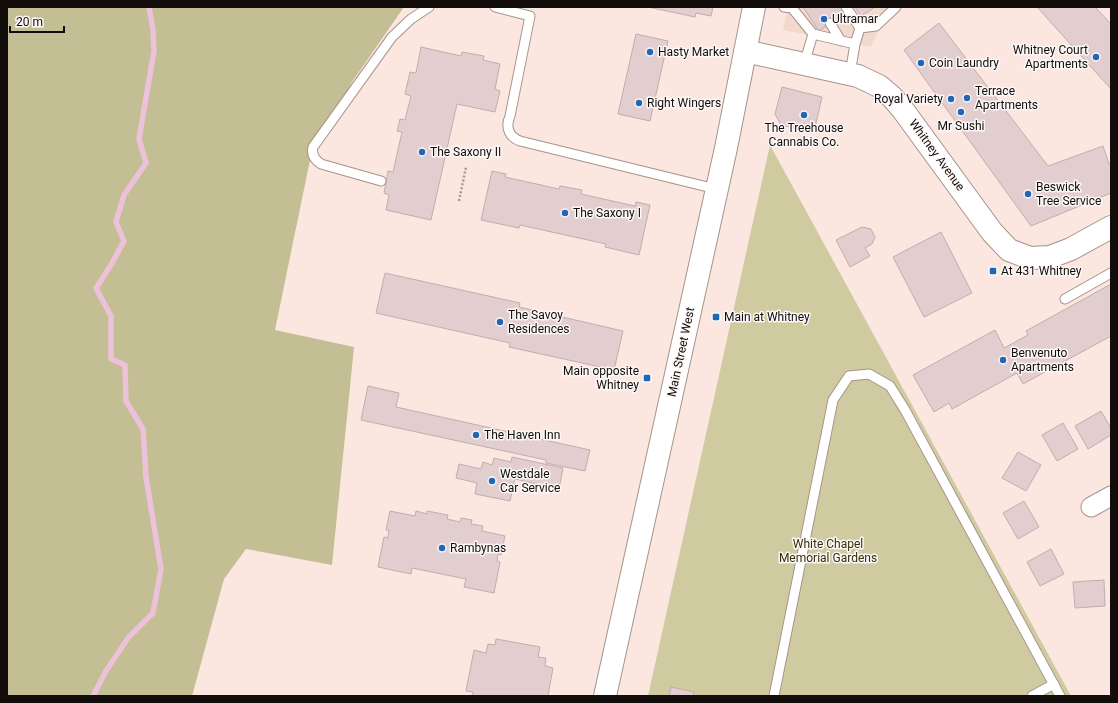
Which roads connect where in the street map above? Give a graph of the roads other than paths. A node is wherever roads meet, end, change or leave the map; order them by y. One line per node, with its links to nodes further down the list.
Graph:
1 (429, 7): 15 (lane)
2 (495, 7): 16 (lane)
3 (754, 7): 12 (main road, Main Street West)
4 (790, 7): 9 (lane)
5 (846, 7): 8 (lane)
6 (896, 7): 8 (lane)
7 (830, 23): 10 (lane)
8 (860, 28): 11 (lane)
9 (813, 34): 10 (lane); 13 (lane)
10 (841, 41): 11 (lane)
11 (855, 44): 14 (lane)
12 (745, 51): 13 (main road, Whitney Avenue); 16 (main road, Main Street West)
13 (804, 64): 14 (main road, Whitney Avenue)
14 (850, 74): 17 (main road, Whitney Avenue)
15 (380, 181)
16 (716, 189): 23 (main road, Main Street West)
17 (1108, 231)
18 (1111, 273): 19 (lane)
19 (1065, 299)
20 (1111, 496): 21 (street)
21 (1092, 507)
22 (1054, 684): 24 (lane); 25 (lane); 26 (lane)
23 (605, 696)
24 (774, 696)
25 (1032, 696)
26 (1060, 696)

